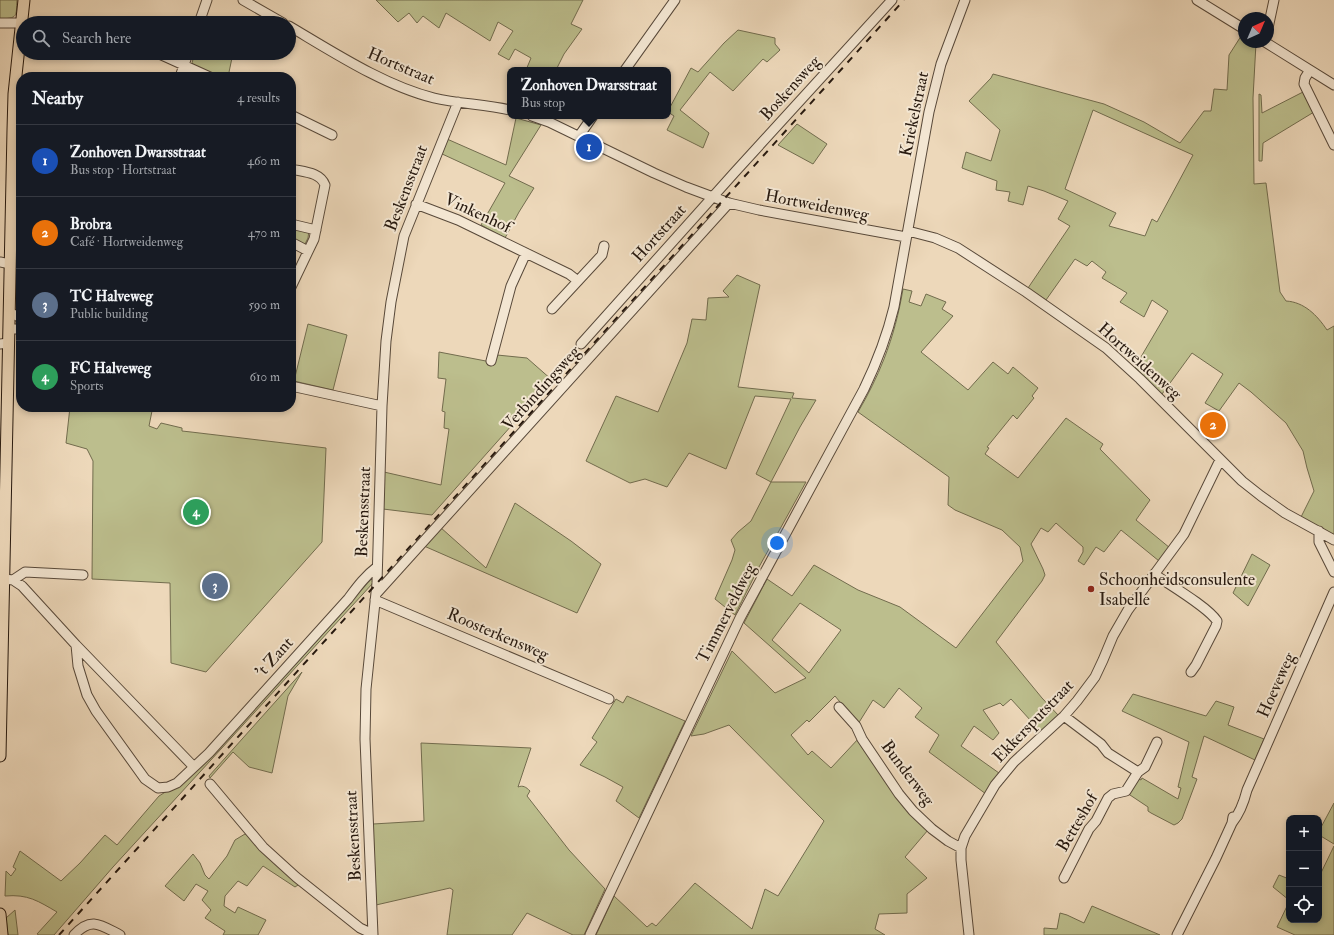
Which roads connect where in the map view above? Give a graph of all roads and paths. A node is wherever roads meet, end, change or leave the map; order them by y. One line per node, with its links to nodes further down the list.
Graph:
1 (24, 0): 10 (main road)
2 (207, 0): 11 (street)
3 (243, 0): 12 (street)
4 (675, 0): 22 (street)
5 (892, 0): 38 (street, Boskensweg)
6 (965, 0): 43 (street, Kriekelstraat)
7 (1197, 0): 15 (street)
8 (1274, 0): 9 (street)
9 (1271, 12)
10 (22, 16)
11 (201, 16)
12 (271, 16)
13 (0, 23): 14 (street)
14 (16, 23)
15 (1238, 25)
16 (296, 30): 29 (street, Hortstraat)
17 (1274, 47): 23 (street)
18 (17, 60): 24 (main road)
19 (173, 60): 21 (street)
20 (186, 60): 21 (street)
21 (184, 65): 25 (street); 26 (street)
22 (627, 67)
23 (1310, 70): 28 (street); 36 (street)
24 (16, 72)
25 (182, 72)
26 (199, 72)
27 (16, 74): 48 (main road)
28 (1334, 85)
29 (458, 102): 30 (street, Hortstraat); 40 (street, Beskensstraat)
30 (507, 110)
31 (296, 118): 34 (street)
32 (540, 119): 35 (street, Hortstraat)
33 (591, 119): 35 (street)
34 (332, 135)
35 (579, 136): 38 (street, Hortstraat)
36 (1334, 145)
37 (296, 170): 42 (street)
38 (709, 196): 39 (street, Hortstraat); 49 (street); 58 (street, Hortstraat)
39 (726, 202): 43 (street, Hortweidenweg); 72 (street, Verbindingsweg)
40 (416, 204): 47 (street, Vinkenhof); 62 (street, Beskensstraat)
41 (296, 225): 42 (street)
42 (316, 230): 46 (street)
43 (907, 234): 63 (street, Hortweidenweg); 90 (street, Timmerveldweg)
44 (296, 244): 46 (street)
45 (604, 246): 51 (street)
46 (308, 250): 50 (street)
47 (526, 253): 51 (street, Vinkenhof); 60 (street, Vinkenhof)
48 (5, 263): 53 (main road)
49 (643, 270)
50 (296, 276)
51 (578, 281): 52 (street)
52 (552, 309)
53 (9, 312): 54 (street); 55 (main road)
54 (16, 316)
55 (9, 329): 56 (street); 57 (main road)
56 (16, 329)
57 (4, 344): 59 (main road)
58 (581, 344)
59 (4, 357): 70 (main road)
60 (491, 361)
61 (296, 387): 62 (street)
62 (382, 406): 66 (street, Beskensstraat)
63 (1220, 460): 64 (street, Hortweidenweg); 68 (street, Ekkersputstraat)
64 (1319, 531): 65 (street, Hortweidenweg); 67 (street)
65 (1334, 540)
66 (377, 567): 72 (street, Beskensstraat); 80 (street, 't Zant)
67 (1334, 572)
68 (1154, 574): 74 (street); 77 (street, Ekkersputstraat)
69 (83, 575): 70 (street)
70 (8, 579): 73 (street); 79 (main road)
71 (1334, 592): 92 (street, Hoeveweg)
72 (376, 597): 75 (street, Roosterkensweg); 86 (street, Beskensstraat)
73 (76, 645): 80 (street); 80 (street, 't Zant)
74 (1191, 672)
75 (609, 699)
76 (839, 707): 83 (street, Bunderweg)
77 (1064, 716): 81 (street); 83 (street, Ekkersputstraat)
78 (1157, 742): 81 (street, Betteshof)
79 (0, 756)
80 (194, 767)
81 (1138, 772): 84 (street, Betteshof)
82 (210, 784): 86 (street)
83 (961, 848): 91 (street, Ekkersputstraat)
84 (1064, 878)
85 (0, 914): 87 (main road)
86 (373, 934)
87 (2, 935)
88 (74, 935): 89 (street)
89 (120, 935)
90 (590, 935)
91 (969, 935)
92 (1177, 935)

